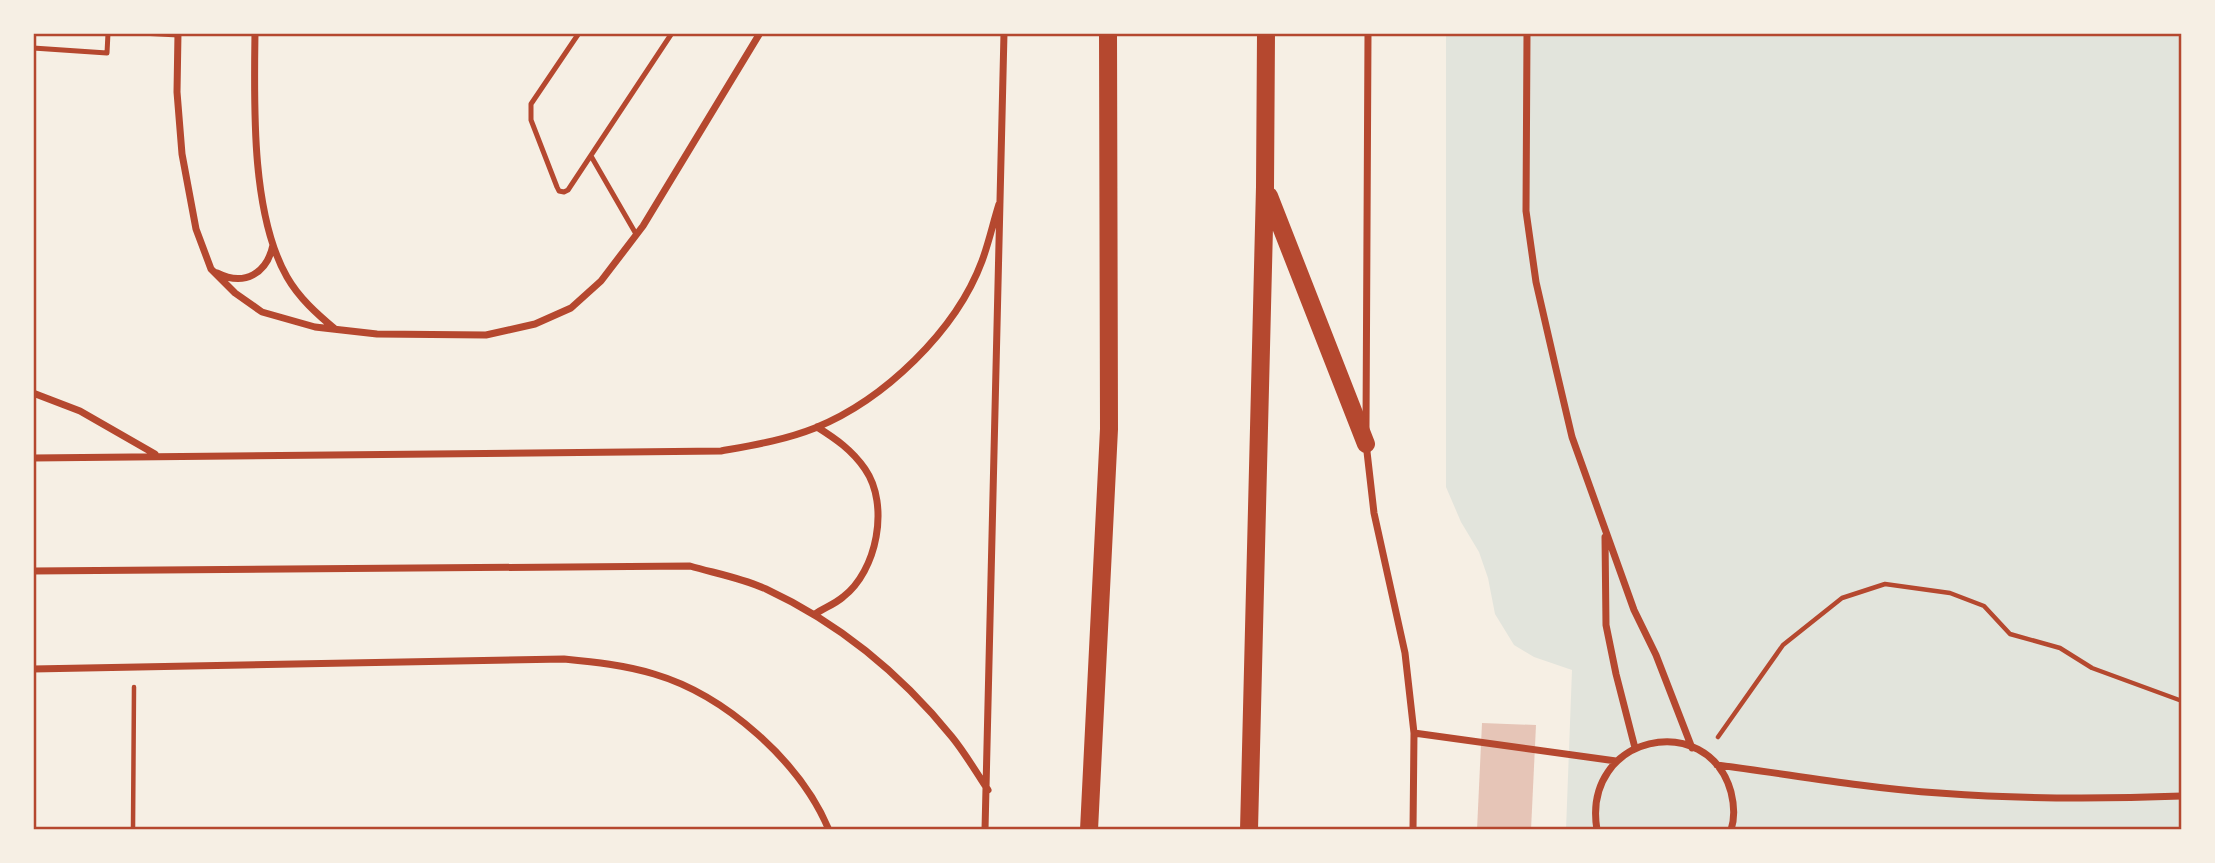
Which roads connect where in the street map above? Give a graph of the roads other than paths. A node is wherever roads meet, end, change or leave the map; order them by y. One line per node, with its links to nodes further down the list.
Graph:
1 (108, 33): 13 (lane)
2 (141, 33): 12 (lane)
3 (256, 33): 18 (street)
4 (579, 33): 14 (lane)
5 (672, 33): 14 (lane)
6 (760, 33): 17 (street)
7 (1004, 33): 16 (street)
8 (1108, 33): 39 (main road)
9 (1266, 33): 15 (main road)
10 (1368, 33): 23 (street)
11 (1527, 33): 26 (street)
12 (178, 34): 19 (street)
13 (33, 48)
14 (591, 156): 17 (lane)
15 (1265, 187): 23 (main road); 40 (main road)
16 (999, 204): 22 (street); 35 (street)
17 (636, 234): 20 (street)
18 (272, 245): 19 (street); 20 (street)
19 (211, 270): 20 (street)
20 (335, 329)
21 (33, 393): 24 (street)
22 (817, 427): 24 (street); 28 (street)
23 (1366, 444): 30 (street)
24 (156, 455): 25 (street)
25 (33, 458)
26 (1605, 529): 31 (street); 32 (street)
27 (33, 571): 28 (street)
28 (815, 614): 35 (street)
29 (33, 670): 37 (street)
30 (1414, 733): 33 (street); 41 (street)
31 (1635, 748): 32 (street); 33 (street)
32 (1692, 748): 34 (street)
33 (1616, 761): 42 (street)
34 (1717, 765): 36 (street); 43 (street)
35 (988, 790): 38 (street)
36 (2182, 796)
37 (829, 830)
38 (985, 830)
39 (1089, 830)
40 (1249, 830)
41 (1414, 830)
42 (1597, 830)
43 (1731, 830)

